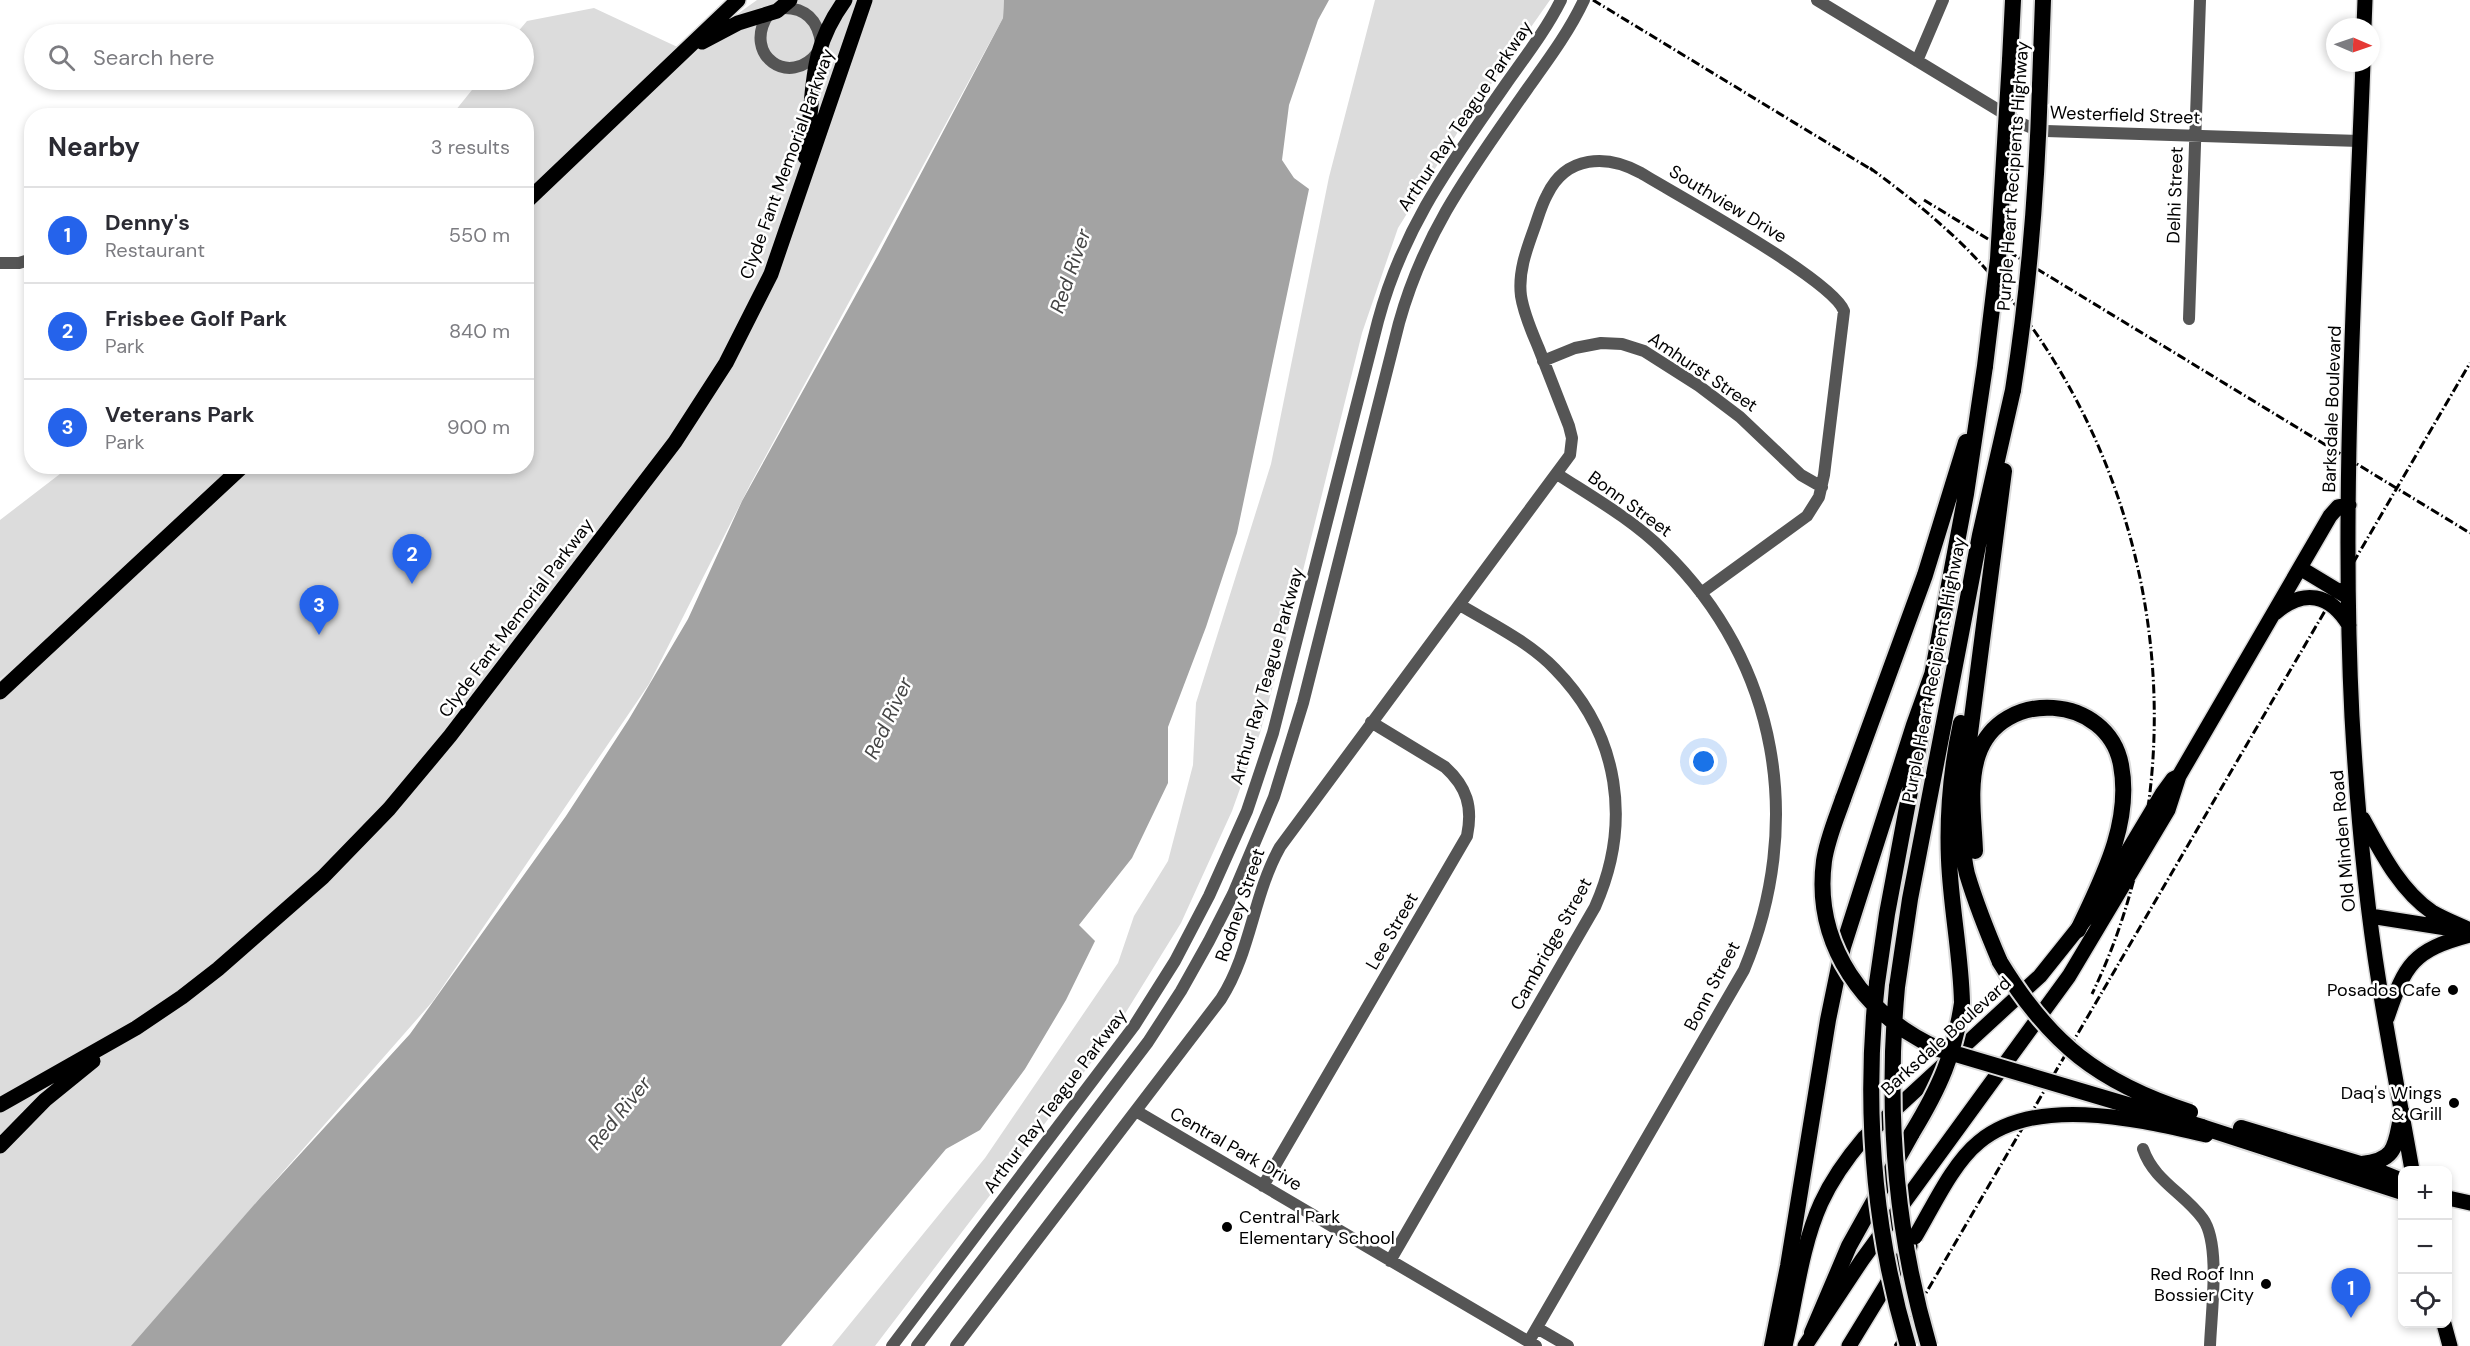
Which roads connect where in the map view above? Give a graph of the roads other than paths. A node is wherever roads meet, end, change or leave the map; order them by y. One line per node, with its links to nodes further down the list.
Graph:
1 (738, 0): 16 (main road)
2 (845, 0): 15 (main road)
3 (865, 0): 22 (main road, Clyde Fant Memorial Parkway)
4 (1561, 0): 71 (street, Arthur Ray Teague Parkway)
5 (1584, 0): 72 (street, Arthur Ray Teague Parkway)
6 (1816, 0): 17 (street, Westerfield Street)
7 (1943, 0): 17 (street)
8 (2013, 0): 27 (highway, Purple Heart Recipients Highway, bridge)
9 (2043, 0): 28 (highway, Purple Heart Recipients Highway, bridge)
10 (2200, 0): 19 (street, Delhi Street)
11 (2365, 0): 14 (main road)
12 (786, 4): 13 (main road); 15 (street)
13 (768, 15): 15 (street); 16 (main road)
14 (2364, 18)
15 (820, 47): 22 (main road)
16 (686, 51): 21 (main road)
17 (1917, 61): 19 (street, Westerfield Street)
18 (2363, 72): 20 (main road, Barksdale Boulevard)
19 (2195, 136): 20 (street, Westerfield Street); 25 (street, Delhi Street)
20 (2360, 141): 32 (main road, Barksdale Boulevard)
21 (534, 194)
22 (789, 224): 52 (main road, Clyde Fant Memorial Parkway)
23 (24, 261): 24 (street)
24 (0, 263)
25 (2189, 319)
26 (1543, 360): 30 (street, Southview Drive); 31 (street, Amhurst Street); 31 (street, Southview Drive)
27 (1982, 383): 41 (highway, Purple Heart Recipients Highway); 56 (highway, bridge)
28 (2013, 390): 37 (highway); 79 (highway, Purple Heart Recipients Highway, bridge)
29 (234, 474): 40 (main road)
30 (1557, 474): 34 (street, Bonn Street); 36 (street, Rodney Street)
31 (1822, 487): 34 (street, Southview Drive)
32 (2349, 505): 33 (main road, Barksdale Boulevard); 35 (main road, Old Minden Road)
33 (2300, 568): 35 (main road); 38 (main road, Barksdale Boulevard)
34 (1701, 593): 67 (street, Bonn Street)
35 (2348, 597): 39 (main road, Old Minden Road)
36 (1460, 605): 44 (street, Rodney Street); 66 (street, Cambridge Street)
37 (1986, 606): 47 (highway); 69 (highway, bridge)
38 (2271, 617): 39 (main road); 45 (main road, Barksdale Boulevard)
39 (2349, 625): 46 (main road, Old Minden Road)
40 (38, 656): 42 (main road); 43 (main road)
41 (1933, 672): 75 (highway); 78 (highway, Purple Heart Recipients Highway, bridge)
42 (0, 686)
43 (0, 692)
44 (1371, 722): 54 (street, Rodney Street); 62 (street, Lee Street)
45 (2178, 776): 49 (main road, Barksdale Boulevard); 69 (main road, Barksdale Boulevard)
46 (2359, 812): 48 (main road, Old Minden Road); 50 (main road)
47 (1979, 906): 49 (highway); 56 (highway, bridge)
48 (2370, 916): 50 (main road); 51 (main road, Old Minden Road)
49 (2078, 930): 76 (main road, Barksdale Boulevard)
50 (2470, 932): 51 (main road)
51 (2386, 1021): 55 (main road, Old Minden Road)
52 (136, 1028): 53 (main road, Clyde Fant Memorial Parkway); 57 (main road)
53 (0, 1105)
54 (1136, 1111): 62 (street, Central Park Drive); 73 (street, Rodney Street)
55 (2402, 1113): 59 (highway); 60 (main road, Old Minden Road)
56 (2206, 1126): 59 (highway); 63 (highway); 77 (main road, bridge)
57 (0, 1146)
58 (2144, 1149): 80 (street)
59 (2360, 1164): 61 (highway)
60 (2411, 1166)
61 (2398, 1179)
62 (1263, 1186): 66 (street, Central Park Drive)
63 (2398, 1191)
64 (2452, 1199): 65 (main road)
65 (2470, 1203)
66 (1390, 1261): 70 (street, Central Park Drive)
67 (1537, 1328): 70 (street, Bonn Street); 74 (street)
68 (2445, 1328): 81 (main road)
69 (1809, 1340)
70 (1532, 1344)
71 (892, 1346)
72 (917, 1346)
73 (956, 1346)
74 (1568, 1346)
75 (1772, 1346)
76 (1785, 1346)
77 (1849, 1346)
78 (1908, 1346)
79 (1929, 1346)
80 (2210, 1346)
81 (2450, 1346)

